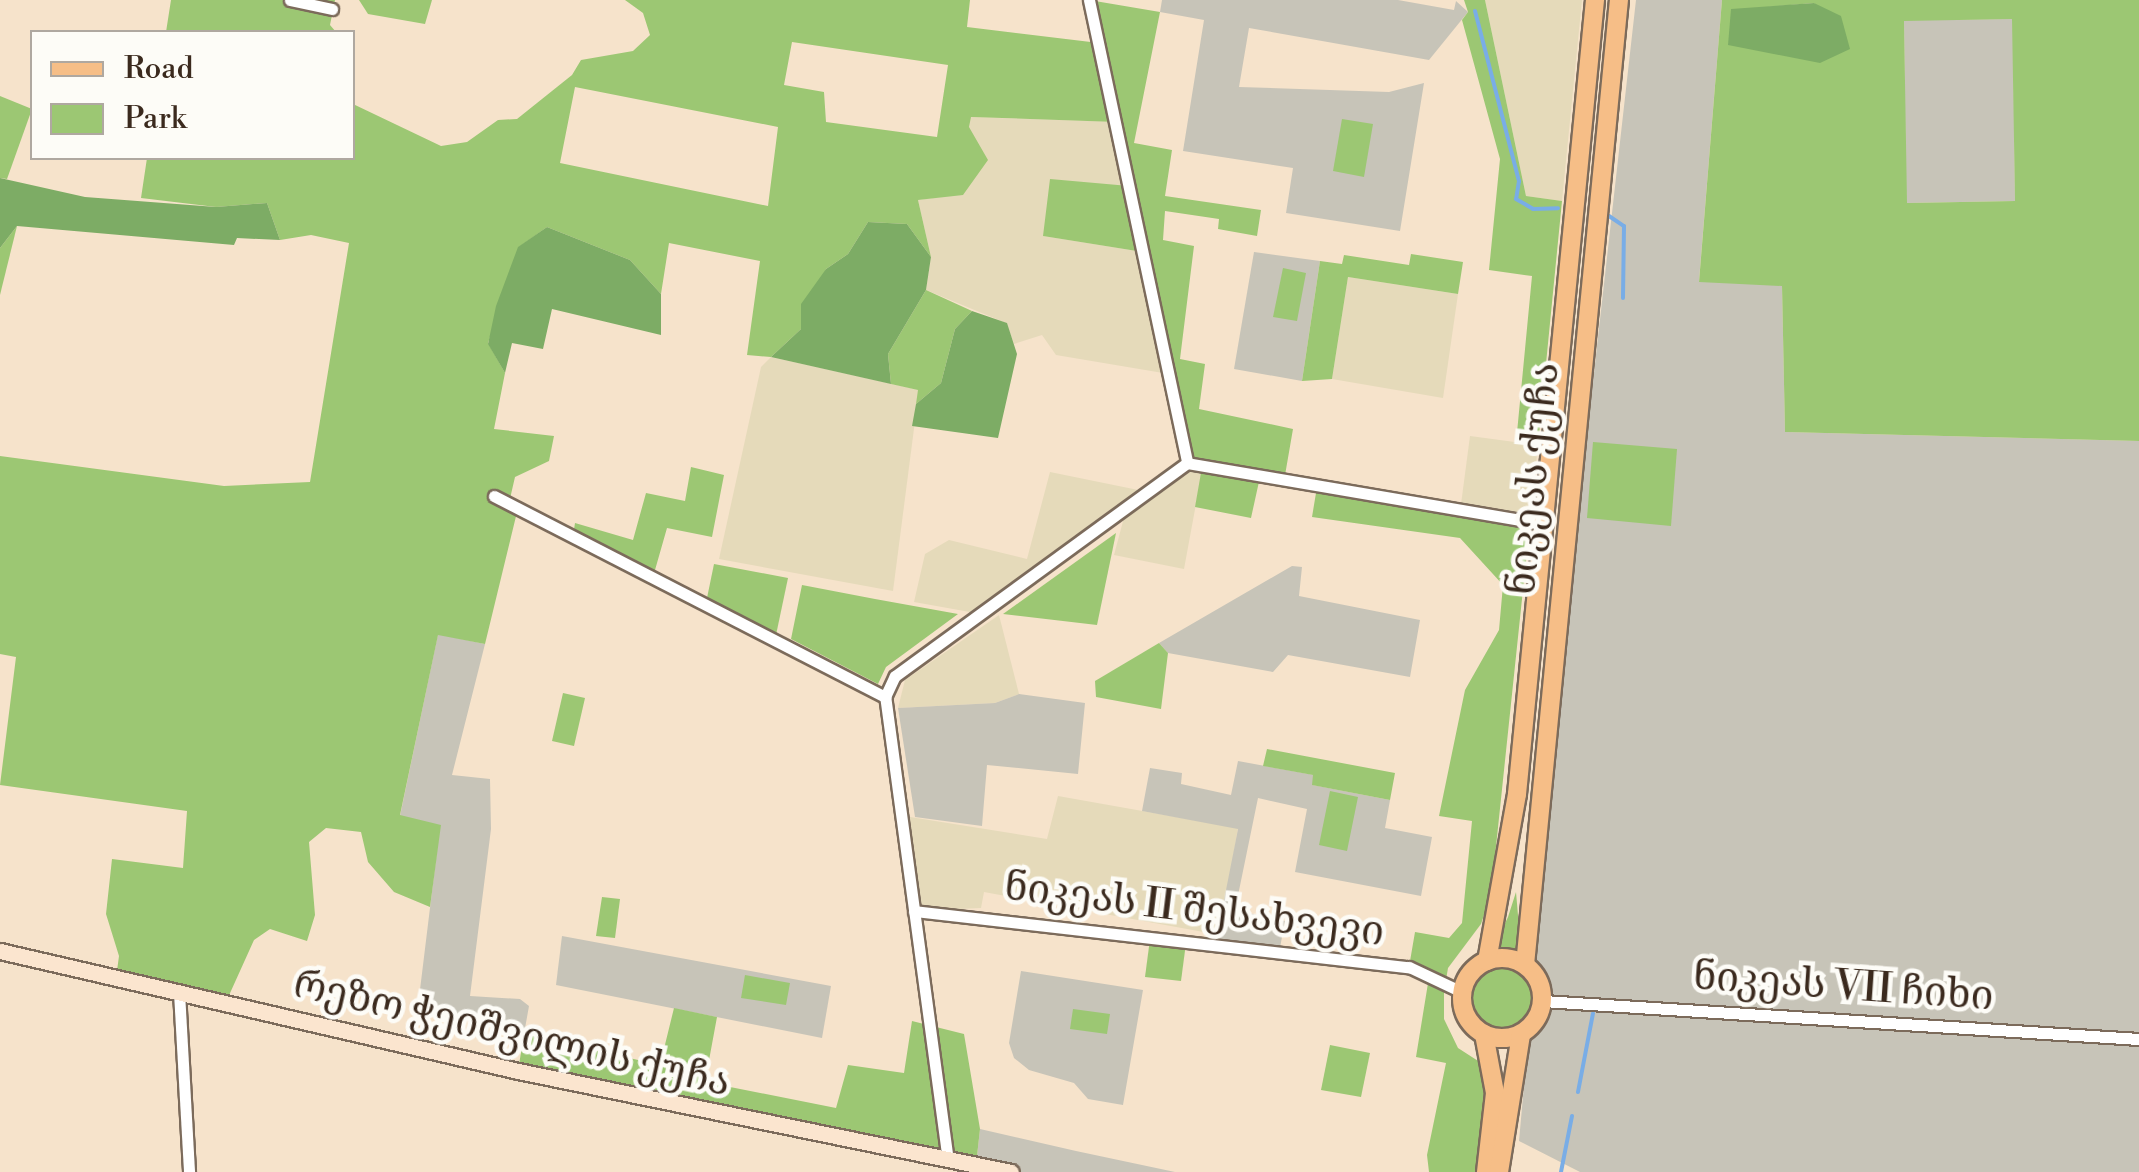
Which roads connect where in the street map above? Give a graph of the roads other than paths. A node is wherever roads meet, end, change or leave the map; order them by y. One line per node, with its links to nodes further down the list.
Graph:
1 (290, 0): 5 (street)
2 (1089, 0): 6 (street)
3 (1595, 0): 8 (main road, ნიკეას ქუჩა)
4 (1619, 0): 13 (main road, ნიკეას ქუჩა)
5 (332, 9)
6 (1187, 464): 8 (street); 9 (street)
7 (494, 496): 9 (street)
8 (1543, 524): 12 (main road, ნიკეას ქუჩა)
9 (885, 697): 10 (street)
10 (914, 911): 15 (street, ნიკეას II შესახვევი); 20 (street)
11 (0, 951): 14 (main road, რეზო ჭეიშვილის ქუჩა)
12 (1486, 961): 13 (main road); 15 (main road, ნიკეას ქუჩა)
13 (1525, 965): 16 (main road)
14 (179, 992): 20 (main road, რეზო ჭეიშვილის ქუჩა); 21 (street)
15 (1462, 992): 17 (main road)
16 (1543, 1001): 18 (main road); 19 (street, ნიკეას VII ჩიხი)
17 (1484, 1034): 18 (main road); 23 (main road)
18 (1521, 1034): 24 (main road)
19 (2139, 1039)
20 (948, 1161): 22 (main road, რეზო ჭეიშვილის ქუჩა)
21 (189, 1172)
22 (1011, 1172)
23 (1486, 1172)
24 (1500, 1172)

